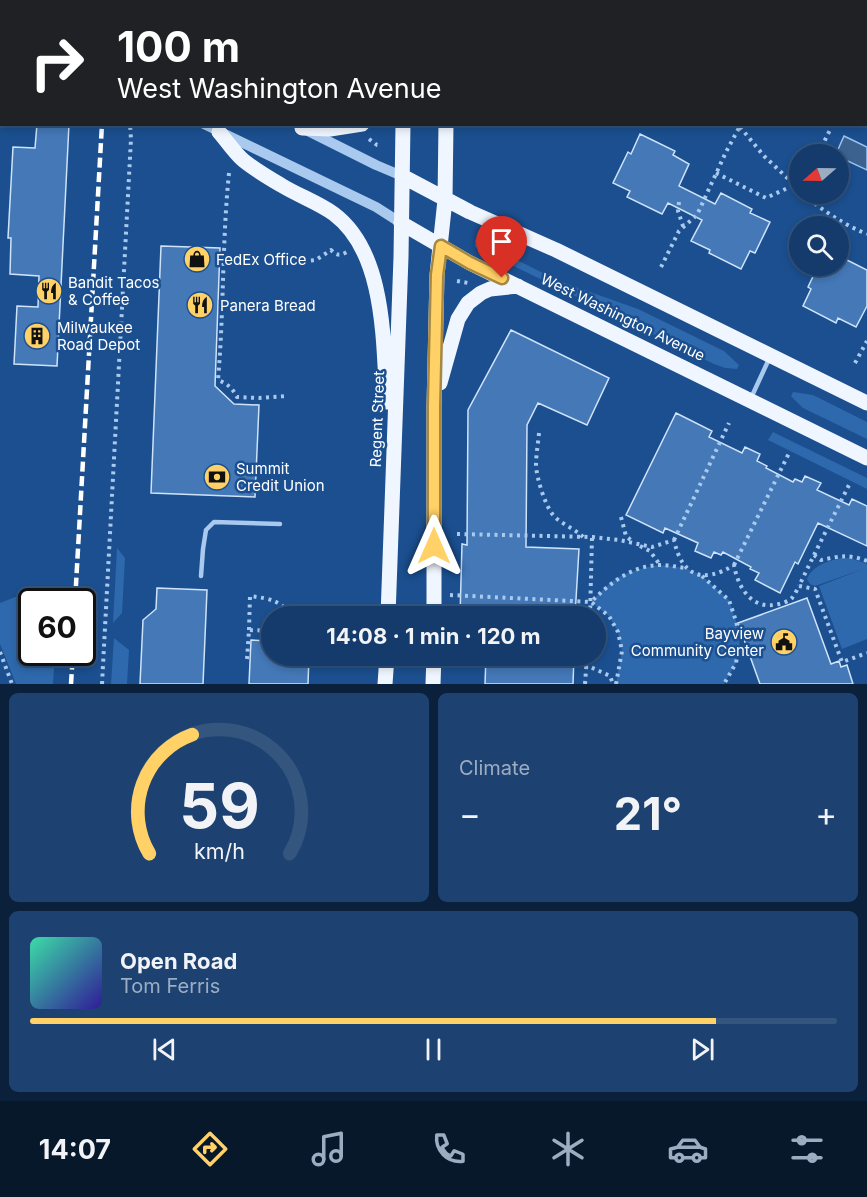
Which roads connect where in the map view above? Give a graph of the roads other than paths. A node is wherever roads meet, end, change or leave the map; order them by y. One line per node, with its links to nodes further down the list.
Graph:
1 (208, 126): 6 (street, West Washington Avenue)
2 (299, 126): 3 (main road); 7 (street, West Washington Avenue)
3 (349, 126)
4 (403, 126): 7 (main road, Regent Street)
5 (446, 126): 8 (main road)
6 (219, 132): 9 (street, West Washington Avenue); 17 (main road)
7 (402, 176): 8 (main road, West Washington Avenue); 9 (main road, Regent Street)
8 (445, 200): 10 (main road); 12 (main road, West Washington Avenue)
9 (401, 223): 10 (main road, West Washington Avenue); 17 (main road, Regent Street)
10 (441, 246): 11 (main road, West Washington Avenue); 15 (main road)
11 (518, 286): 13 (main road, West Washington Avenue); 15 (main road)
12 (771, 356): 13 (lane); 14 (main road, West Washington Avenue)
13 (750, 400): 16 (main road, West Washington Avenue)
14 (867, 403)
15 (434, 406): 21 (main road)
16 (867, 458)
17 (392, 483): 20 (main road, Regent Street)
18 (280, 524): 19 (lane)
19 (201, 576)
20 (388, 606)
21 (434, 606)
22 (387, 666): 24 (main road)
23 (434, 666): 25 (main road)
24 (386, 684)
25 (433, 684)

